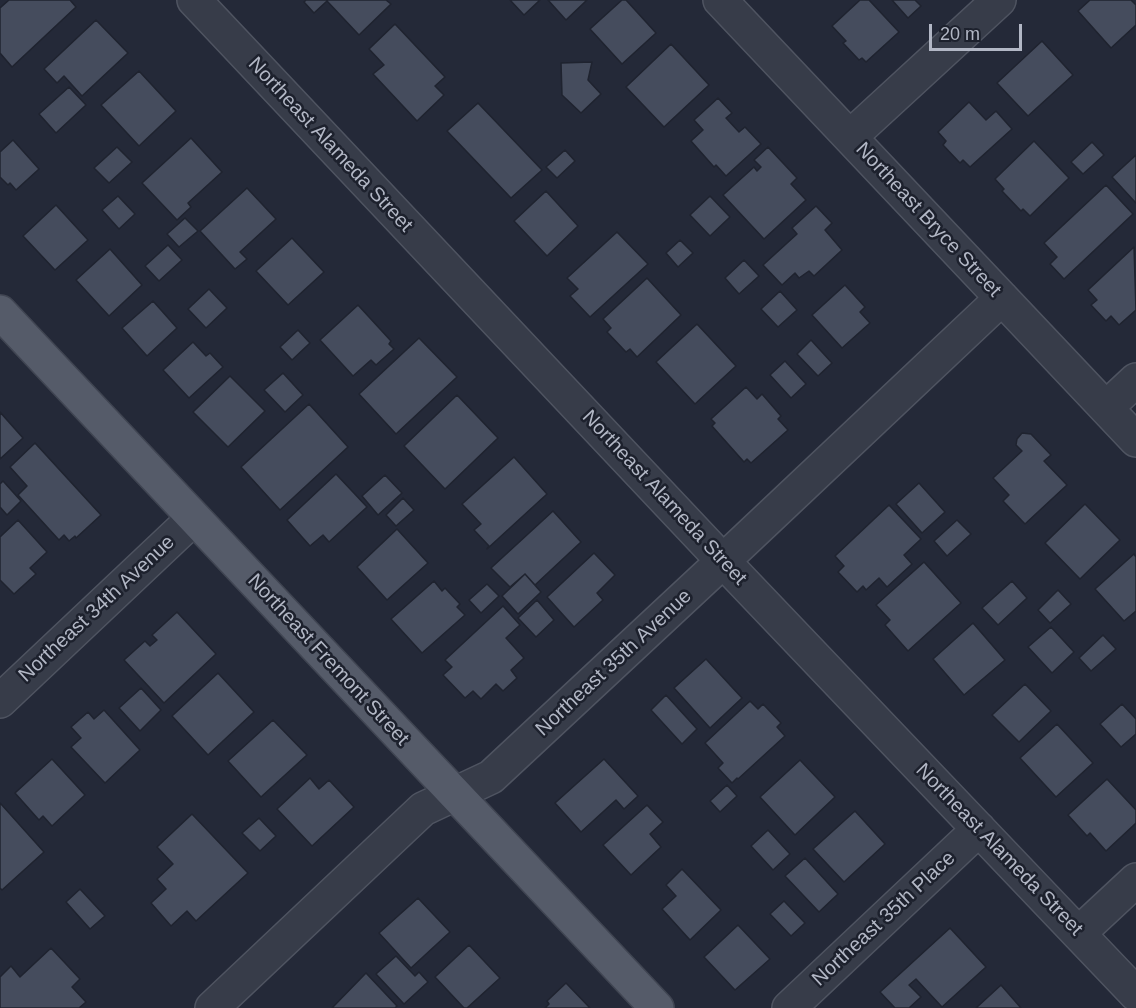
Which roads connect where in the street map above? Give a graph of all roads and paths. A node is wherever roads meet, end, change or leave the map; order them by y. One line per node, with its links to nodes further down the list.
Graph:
1 (194, 0): 11 (street, Northeast Alameda Street)
2 (720, 0): 4 (street, Northeast Bryce Street)
3 (999, 0): 4 (street)
4 (850, 137): 5 (street, Northeast Bryce Street)
5 (1002, 298): 8 (street, Northeast Bryce Street); 11 (street, Northeast 35th Avenue)
6 (0, 312): 10 (main road, Northeast Fremont Street)
7 (1136, 380): 8 (street)
8 (1106, 408): 9 (street, Northeast Bryce Street)
9 (1136, 440)
10 (194, 518): 12 (street, Northeast 34th Avenue); 13 (main road, Northeast Fremont Street)
11 (723, 561): 13 (street, Northeast 35th Avenue); 14 (street, Northeast Alameda Street)
12 (0, 701)
13 (455, 794): 18 (street, Northeast 35th Avenue); 19 (main road, Northeast Fremont Street)
14 (979, 829): 16 (street, Northeast Alameda Street); 20 (street, Northeast 35th Place)
15 (1136, 880): 16 (street)
16 (1078, 933): 17 (street, Northeast Alameda Street)
17 (1136, 994)
18 (212, 1008)
19 (657, 1008)
20 (789, 1008)

